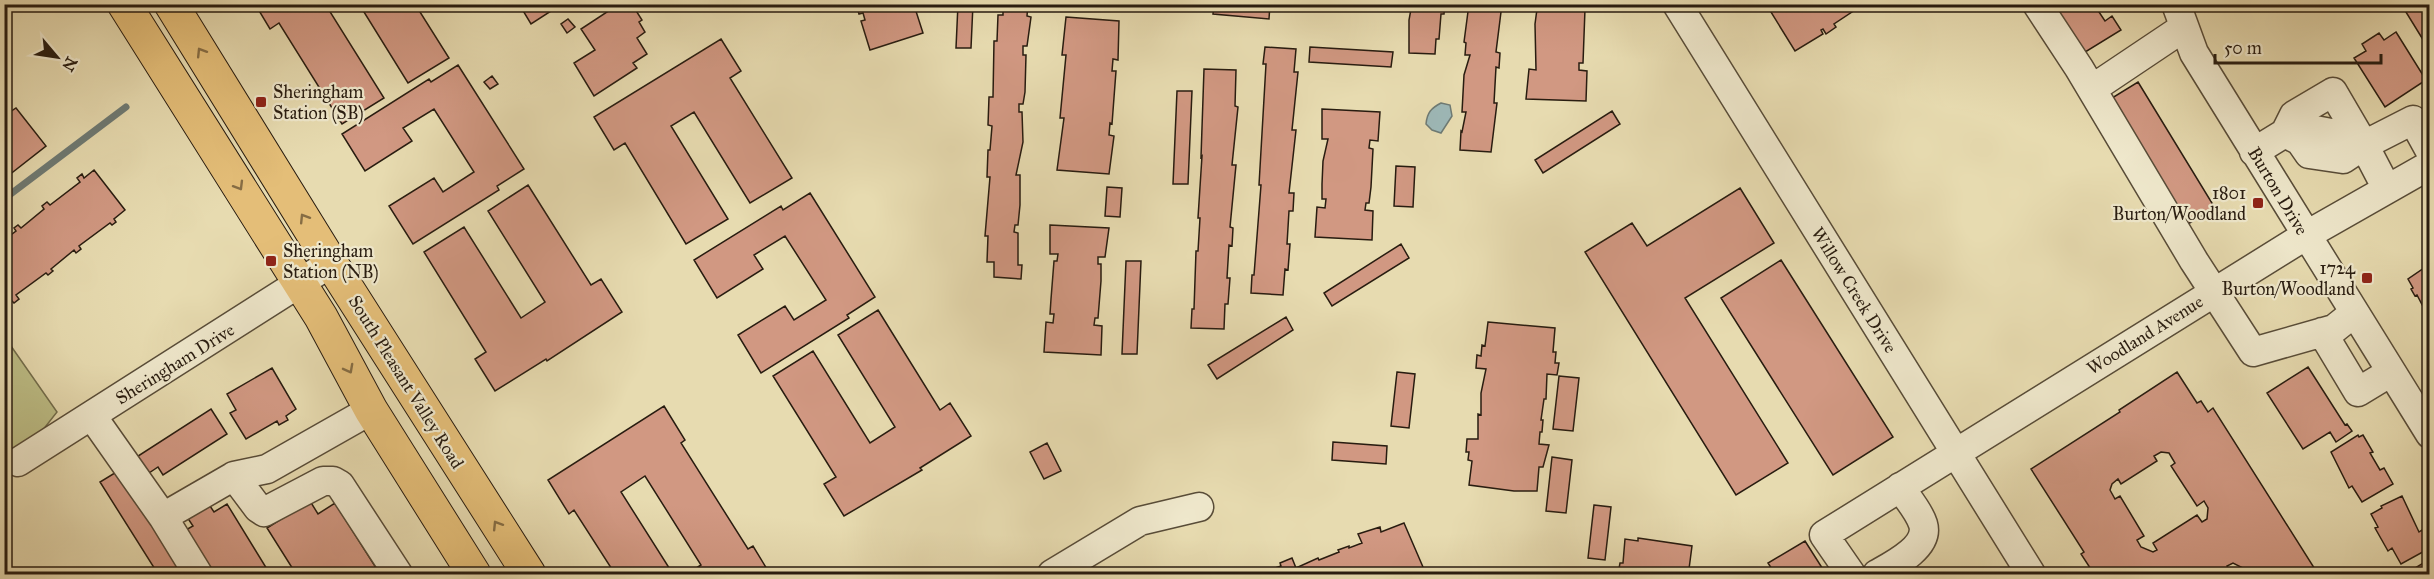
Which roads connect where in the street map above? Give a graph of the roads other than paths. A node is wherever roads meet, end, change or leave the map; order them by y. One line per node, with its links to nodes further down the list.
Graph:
1 (171, 4): 14 (main road, South Pleasant Valley Road, one-way to 1)
2 (1677, 4): 23 (street, Willow Creek Drive)
3 (2037, 4): 6 (street)
4 (131, 7): 15 (main road, South Pleasant Valley Road, one-way to 15)
5 (2180, 16): 6 (street); 10 (street, Burton Drive)
6 (2092, 89): 16 (street)
7 (2292, 137): 8 (street); 8 (street); 10 (street)
8 (2359, 148): 9 (street); 12 (street)
9 (2430, 151)
10 (2254, 152): 13 (street, Burton Drive)
11 (2430, 165): 12 (street, Woodland Avenue)
12 (2387, 189): 13 (street, Woodland Avenue)
13 (2305, 236): 16 (street, Woodland Avenue); 17 (street, Burton Drive)
14 (331, 263): 15 (street, Sheringham Drive); 32 (main road, South Pleasant Valley Road, one-way to 14)
15 (301, 284): 20 (main road, South Pleasant Valley Road, one-way to 20); 21 (street, Sheringham Drive)
16 (2214, 292): 18 (street); 23 (street, Woodland Avenue)
17 (2354, 313): 18 (street); 19 (street, Burton Drive)
18 (2322, 332): 19 (street)
19 (2391, 372): 22 (street, Burton Drive)
20 (371, 410): 25 (street); 31 (main road, South Pleasant Valley Road)
21 (92, 416): 24 (street, Sheringham Drive); 28 (street)
22 (2430, 434)
23 (1954, 452): 26 (street, Woodland Avenue); 36 (street, Willow Creek Drive)
24 (18, 462)
25 (234, 476): 28 (street); 30 (street)
26 (1900, 487): 34 (street, Woodland Avenue); 35 (street)
27 (1199, 507): 33 (street)
28 (163, 517): 29 (street)
29 (198, 574)
30 (399, 574)
31 (474, 574)
32 (529, 574)
33 (1052, 574)
34 (1851, 574)
35 (1877, 574)
36 (2031, 574)

